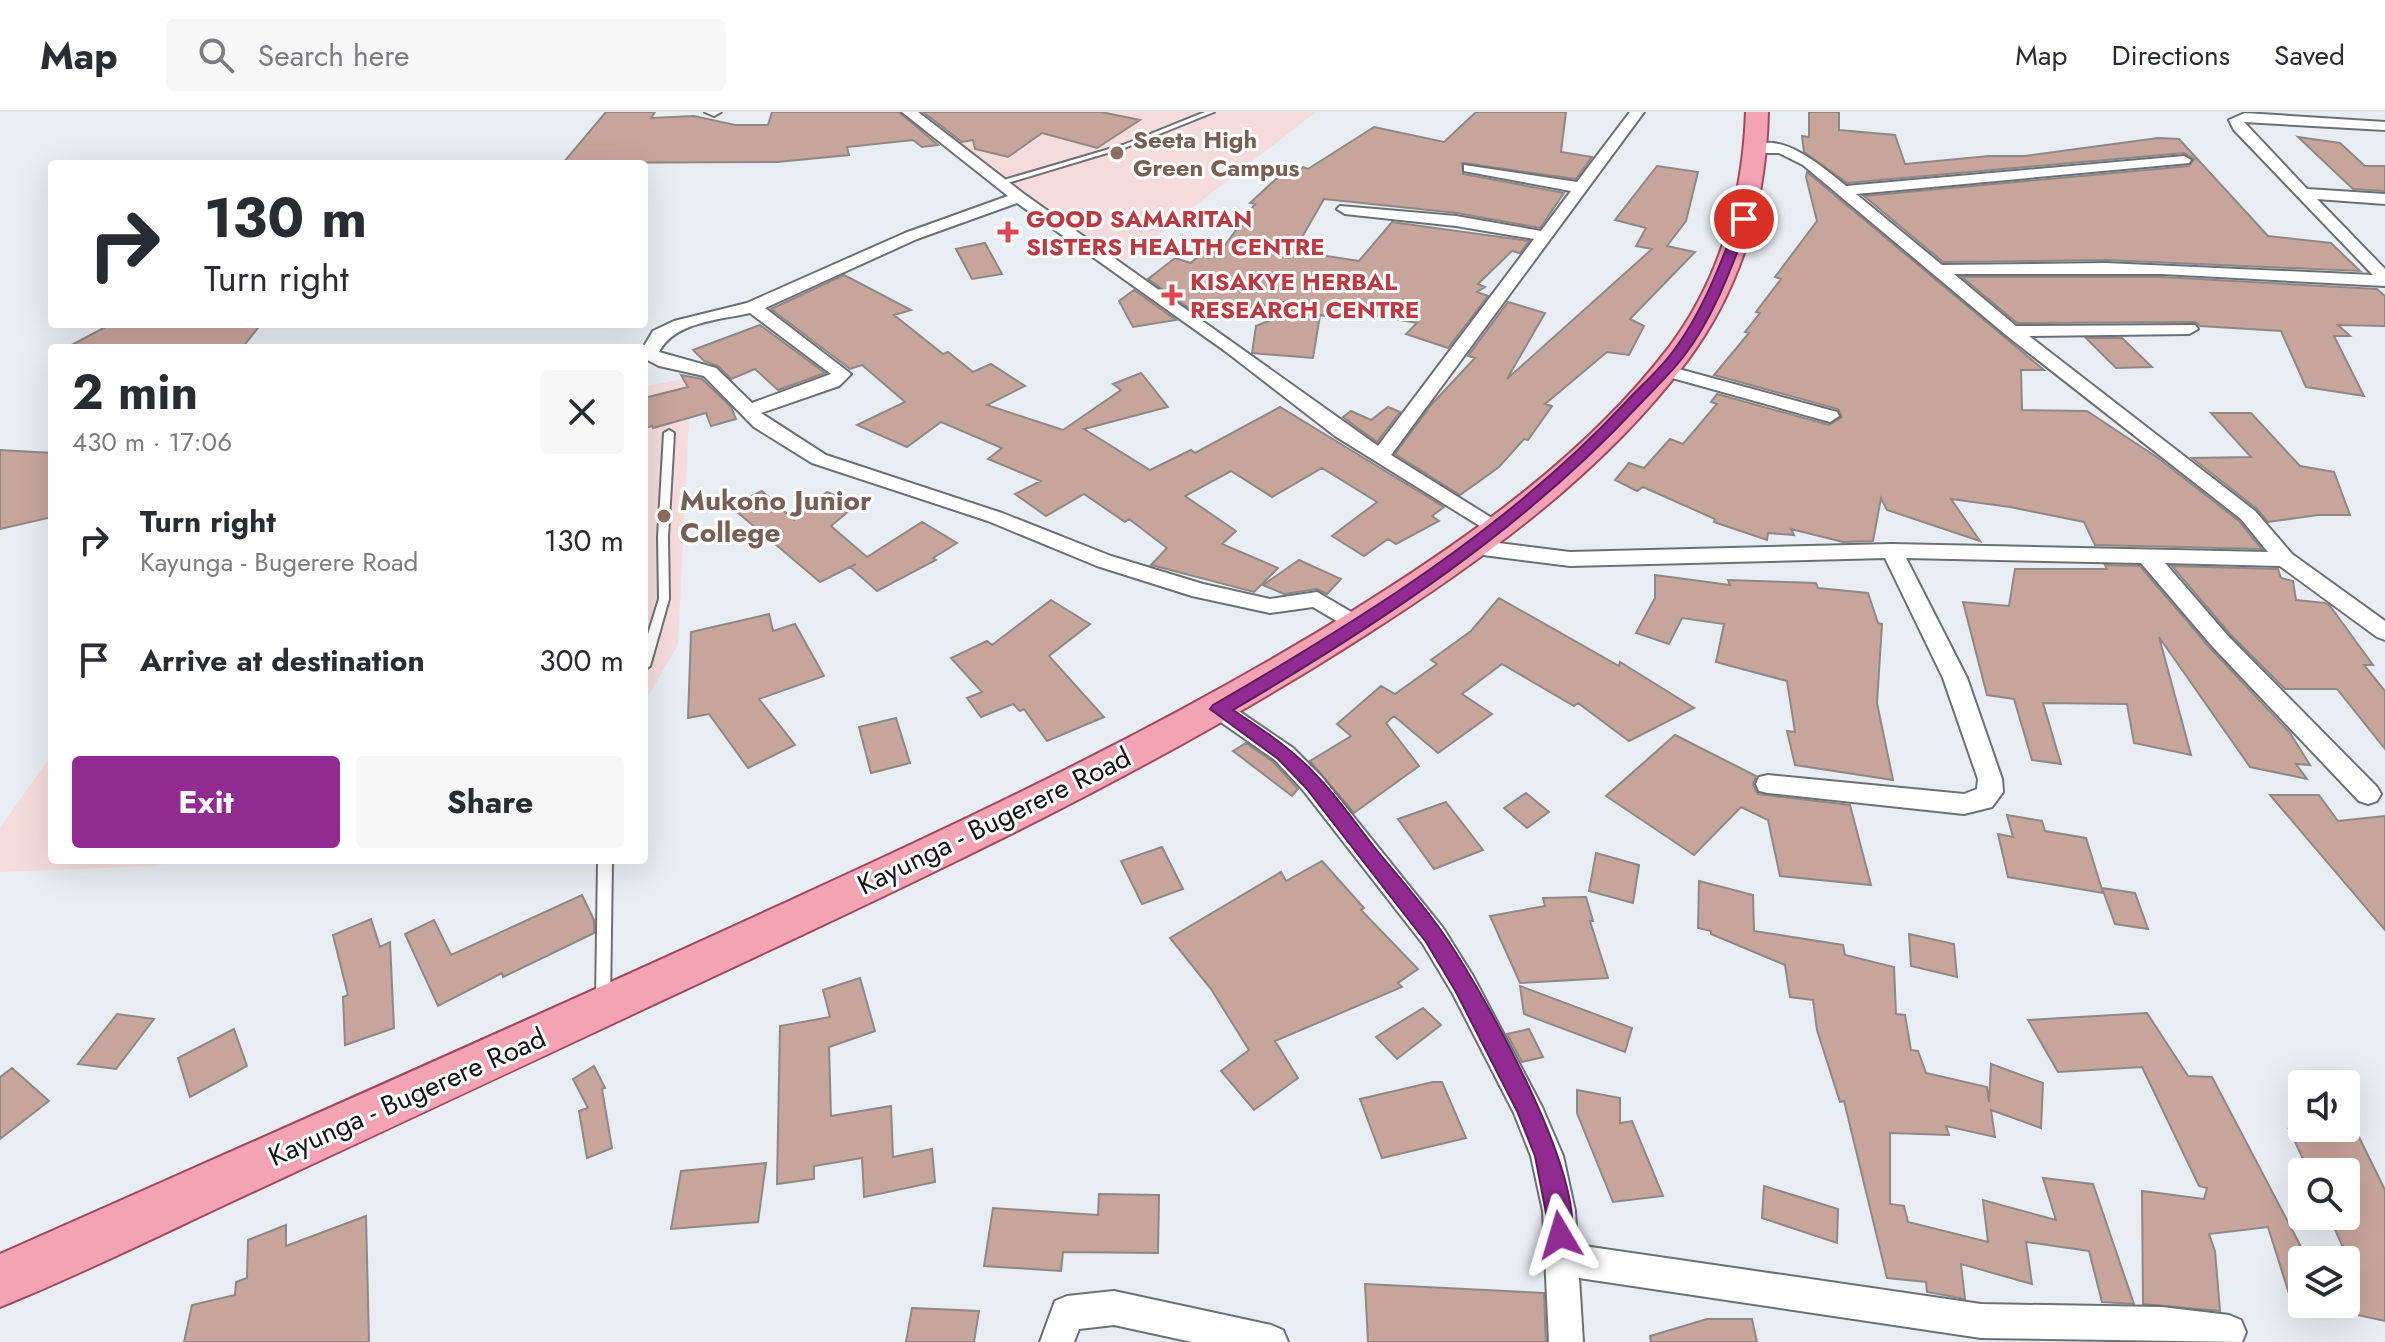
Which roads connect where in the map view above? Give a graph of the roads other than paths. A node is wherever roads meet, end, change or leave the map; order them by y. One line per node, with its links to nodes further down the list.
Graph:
1 (909, 112): 8 (street)
2 (1211, 112): 8 (lane)
3 (1637, 112): 9 (street)
4 (2385, 126): 11 (street)
5 (1757, 130): 10 (street); 21 (main road, Kayunga - Bugerere Road)
6 (2184, 160): 10 (street)
7 (1469, 168): 9 (street)
8 (1001, 182): 12 (street)
9 (1581, 187): 15 (street)
10 (1843, 191): 16 (street)
11 (2302, 193): 13 (street); 17 (street)
12 (1019, 197): 18 (street); 25 (street)
13 (2385, 199)
14 (1345, 209): 15 (street)
15 (1545, 236): 25 (street)
16 (1938, 270): 17 (street); 20 (street)
17 (2385, 280)
18 (753, 307): 22 (street); 22 (street)
19 (2189, 329): 20 (street)
20 (2012, 331): 29 (street)
21 (1664, 370): 23 (street); 26 (main road, Kayunga - Bugerere Road)
22 (748, 411): 30 (street)
23 (1830, 416)
24 (669, 433): 32 (lane)
25 (1380, 457): 26 (street)
26 (1486, 538): 27 (street); 30 (main road, Kayunga - Bugerere Road)
27 (1892, 551): 28 (street); 34 (street)
28 (2147, 556): 29 (street); 35 (street)
29 (2285, 559): 31 (street)
30 (1357, 625): 33 (main road, Kayunga - Bugerere Road)
31 (2385, 632)
32 (648, 653)
33 (1219, 709): 37 (main road, Kayunga - Bugerere Road); 38 (street)
34 (1768, 784)
35 (2368, 794)
36 (605, 864): 37 (lane)
37 (603, 1009): 39 (main road, Kayunga - Bugerere Road)
38 (1562, 1259): 40 (street); 43 (street)
39 (0, 1281)
40 (2229, 1332)
41 (1057, 1342): 42 (street)
42 (1271, 1342)
43 (1566, 1342)

